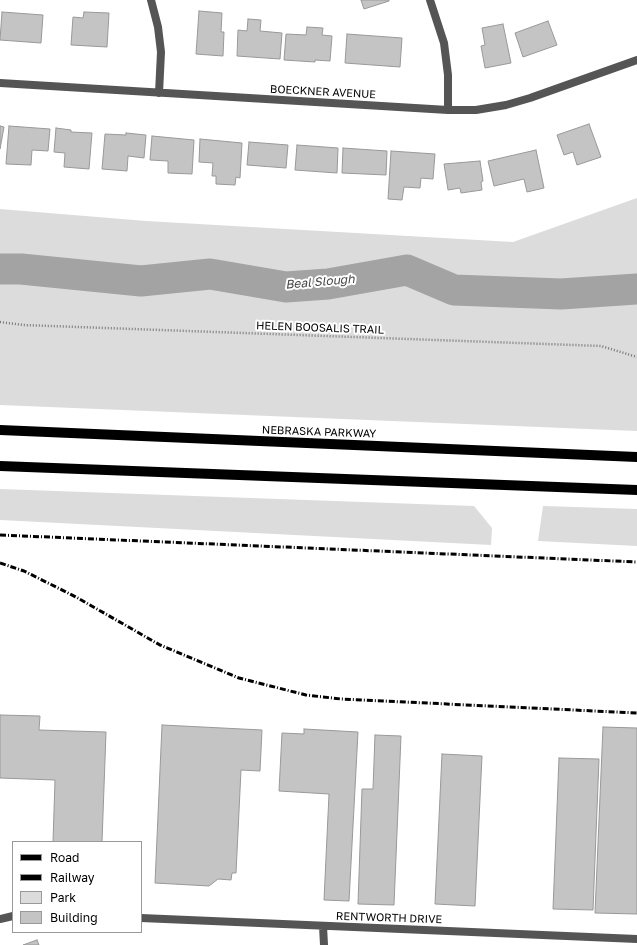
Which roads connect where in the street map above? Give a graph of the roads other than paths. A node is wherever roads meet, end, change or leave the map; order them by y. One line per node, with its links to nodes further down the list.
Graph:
1 (151, 0): 5 (street)
2 (430, 0): 6 (street)
3 (637, 60): 6 (street, BOECKNER AVENUE)
4 (0, 83): 5 (street, BOECKNER AVENUE)
5 (159, 94): 6 (street, BOECKNER AVENUE)
6 (448, 110)
7 (0, 430): 8 (main road, NEBRASKA PARKWAY)
8 (637, 457)
9 (0, 466): 10 (main road)
10 (637, 490)
11 (12, 916): 13 (street)
12 (142, 918): 14 (street, RENTWORTH DRIVE)
13 (0, 919)
14 (323, 926): 15 (street, RENTWORTH DRIVE); 16 (street)
15 (637, 939)
16 (324, 945)

